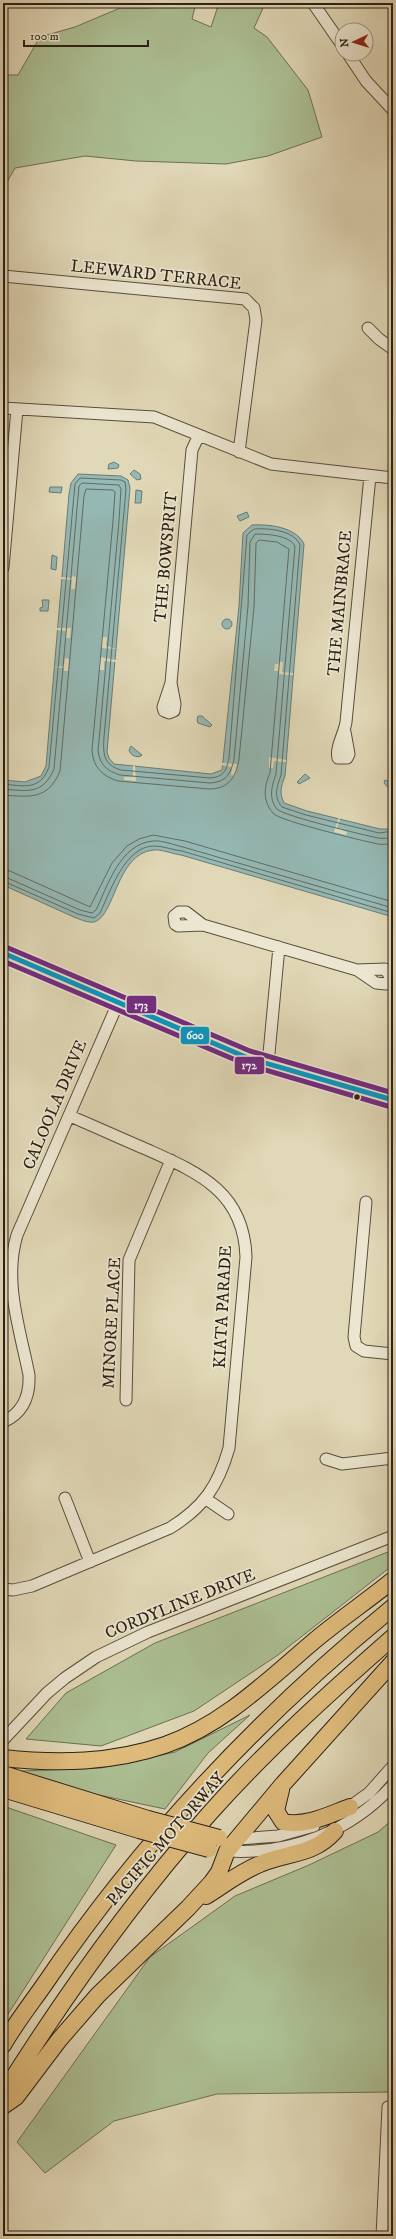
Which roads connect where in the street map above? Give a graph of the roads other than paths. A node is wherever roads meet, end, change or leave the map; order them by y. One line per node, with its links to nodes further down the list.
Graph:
1 (313, 3): 2 (street)
2 (334, 33)
3 (353, 62): 4 (street)
4 (393, 110)
5 (3, 276): 11 (street, LEEWARD TERRACE)
6 (368, 328): 7 (street)
7 (393, 349)
8 (3, 408): 9 (street)
9 (17, 409): 10 (street); 14 (street)
10 (199, 435): 11 (street); 15 (street, THE BOWSPRIT)
11 (239, 452): 12 (street)
12 (370, 476): 13 (street); 16 (street, THE MAINBRACE)
13 (393, 478)
14 (3, 568)
15 (171, 683)
16 (345, 732)
17 (203, 925): 18 (street)
18 (279, 947): 20 (street); 22 (street)
19 (3, 953): 21 (street)
20 (357, 970)
21 (118, 1003): 22 (street); 24 (street, CALOOLA DRIVE)
22 (268, 1064): 23 (street)
23 (393, 1100)
24 (70, 1116): 25 (street, KIATA PARADE); 29 (street, CALOOLA DRIVE)
25 (171, 1160): 28 (street, MINORE PLACE); 33 (street, KIATA PARADE)
26 (366, 1202): 27 (street)
27 (393, 1354)
28 (126, 1400)
29 (3, 1422)
30 (393, 1458): 31 (street)
31 (326, 1459)
32 (65, 1498): 36 (street)
33 (206, 1499): 34 (street); 36 (street, KIATA PARADE)
34 (228, 1514)
35 (393, 1536): 42 (street, CORDYLINE DRIVE)
36 (90, 1562): 38 (street, KIATA PARADE)
37 (393, 1580): 43 (highway)
38 (3, 1589)
39 (393, 1607): 55 (highway, PACIFIC MOTORWAY)
40 (393, 1637): 56 (highway, PACIFIC MOTORWAY)
41 (393, 1662): 46 (highway)
42 (3, 1740)
43 (3, 1758)
44 (393, 1766): 49 (street)
45 (3, 1774): 50 (highway)
46 (282, 1784): 49 (highway); 52 (highway)
47 (393, 1785): 51 (street)
48 (3, 1789): 50 (highway)
49 (350, 1807): 52 (street)
50 (144, 1824): 53 (highway, bridge)
51 (335, 1831): 53 (street); 54 (highway)
52 (238, 1839): 53 (highway)
53 (219, 1846): 54 (highway)
54 (188, 1908): 57 (highway)
55 (3, 2045)
56 (3, 2094)
57 (3, 2106)
58 (393, 2106): 59 (street)
59 (382, 2236)

